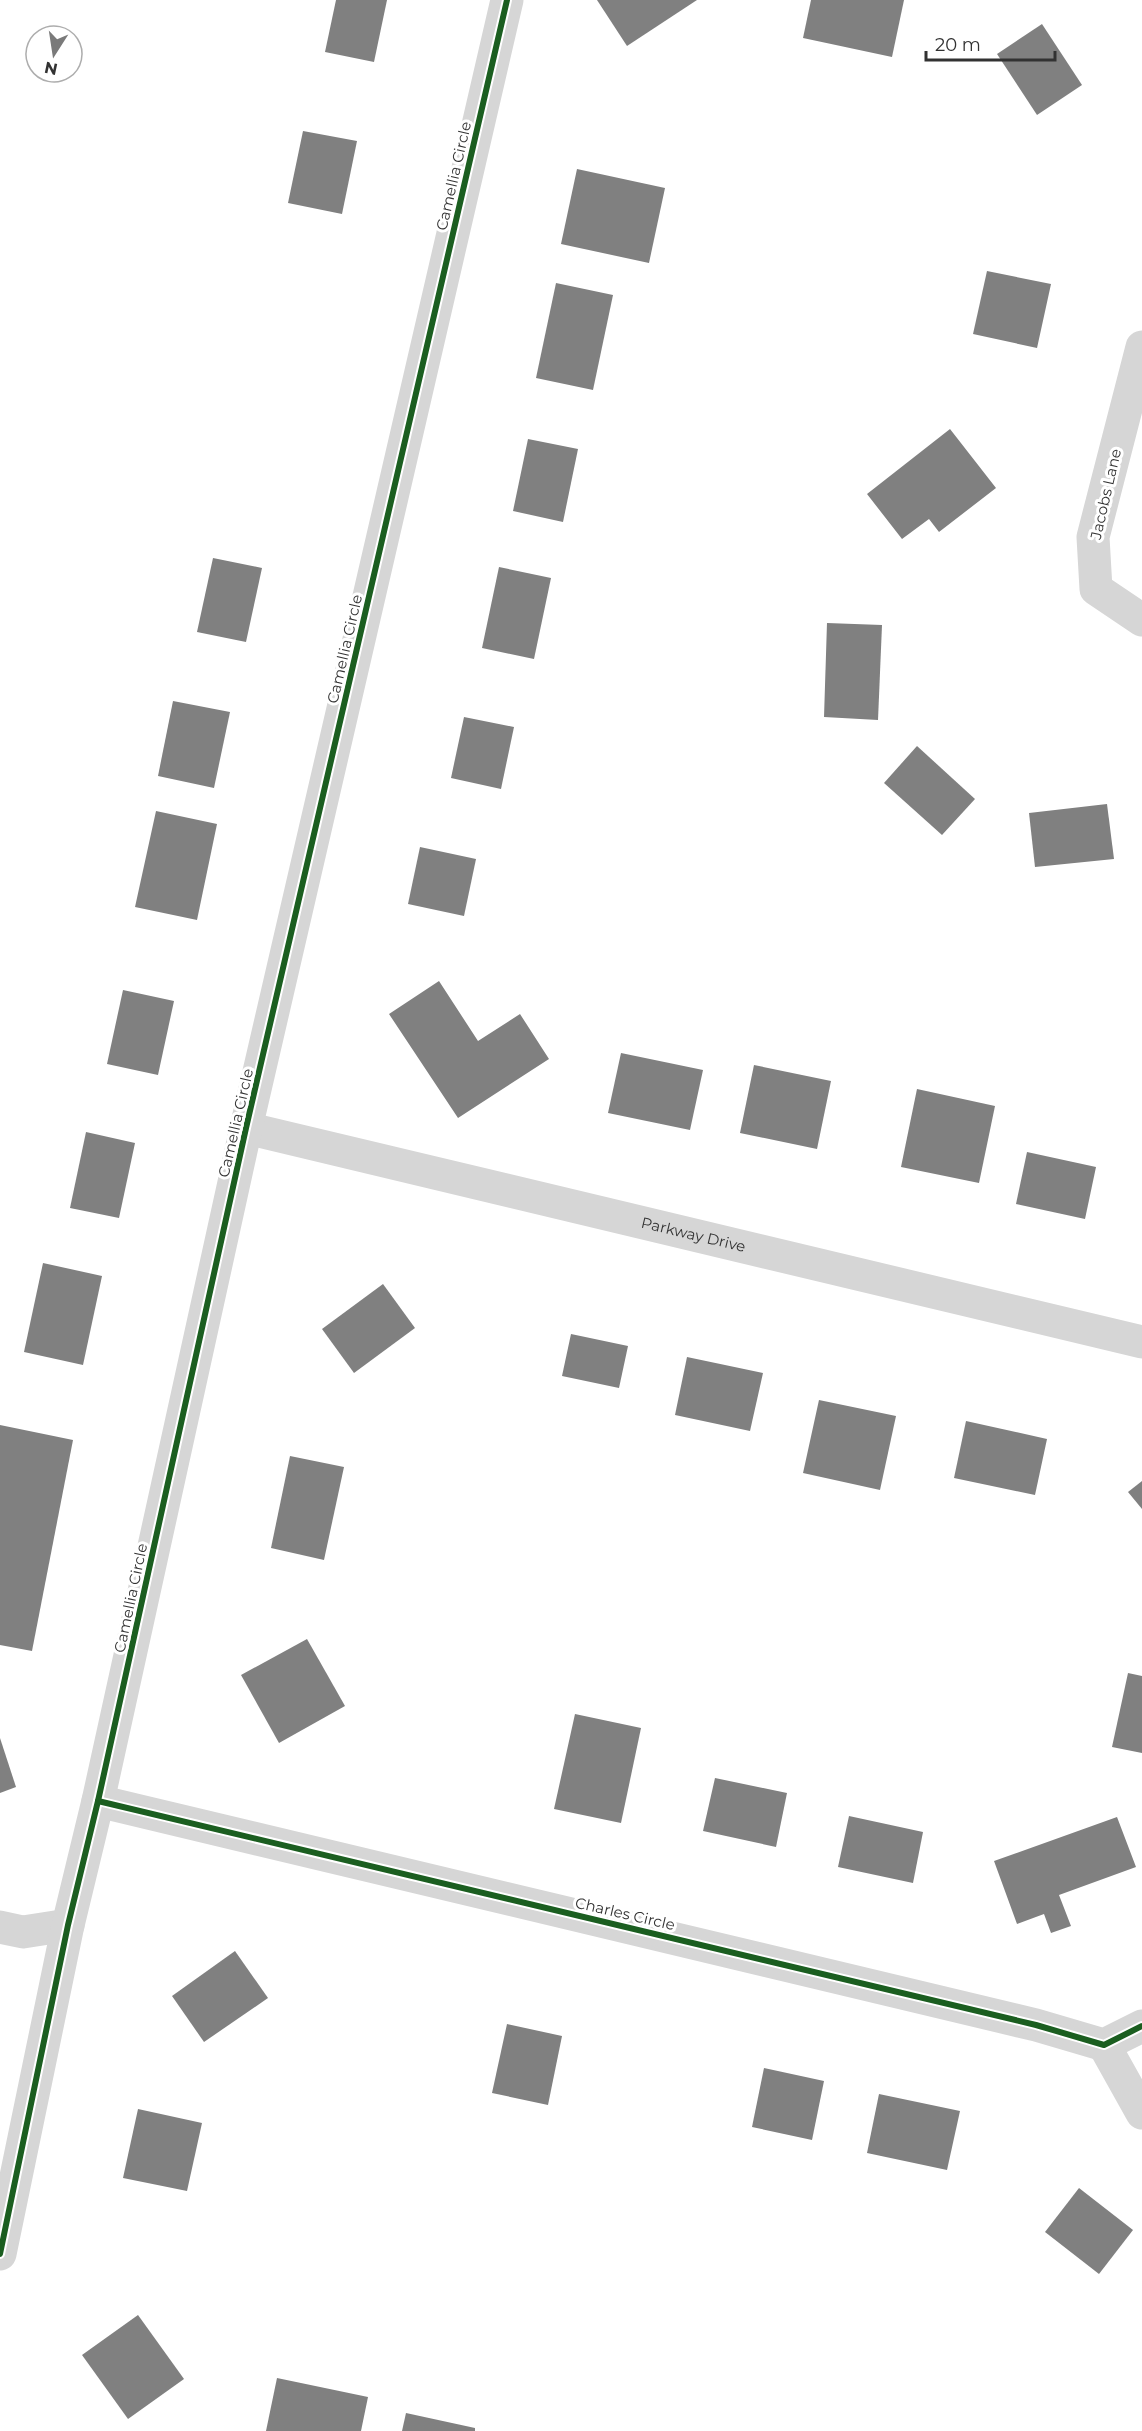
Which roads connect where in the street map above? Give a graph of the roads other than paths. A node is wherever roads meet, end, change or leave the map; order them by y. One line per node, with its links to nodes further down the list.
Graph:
1 (507, 0): 4 (street, Camellia Circle)
2 (1142, 347): 3 (street, Jacobs Lane)
3 (1142, 620)
4 (246, 1128): 5 (street, Parkway Drive); 6 (street, Camellia Circle)
5 (1142, 1342)
6 (98, 1801): 7 (street, Camellia Circle); 10 (street, Charles Circle)
7 (68, 1925): 8 (street); 12 (street, Camellia Circle)
8 (0, 1927)
9 (1142, 2026): 10 (street)
10 (1104, 2045): 11 (street)
11 (1142, 2113)
12 (0, 2254)

